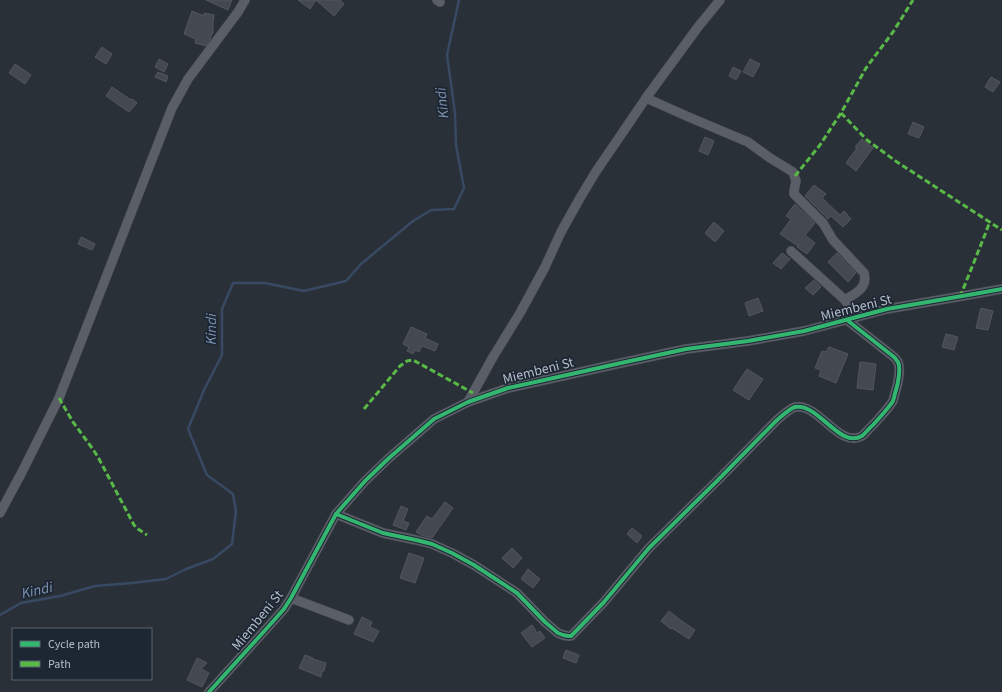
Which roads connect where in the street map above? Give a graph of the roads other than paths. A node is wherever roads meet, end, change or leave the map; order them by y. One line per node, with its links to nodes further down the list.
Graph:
1 (246, 0): 10 (street)
2 (720, 0): 3 (street)
3 (646, 98): 6 (street); 9 (street)
4 (791, 251): 6 (street)
5 (1002, 288): 7 (street, Miembeni St)
6 (845, 300): 7 (street)
7 (856, 318): 8 (street, Miembeni St)
8 (847, 320): 9 (street, Miembeni St); 11 (street)
9 (468, 402): 11 (street, Miembeni St)
10 (0, 513)
11 (336, 514): 12 (street, Miembeni St)
12 (291, 598): 13 (street); 14 (street, Miembeni St)
13 (349, 620)
14 (209, 692)

